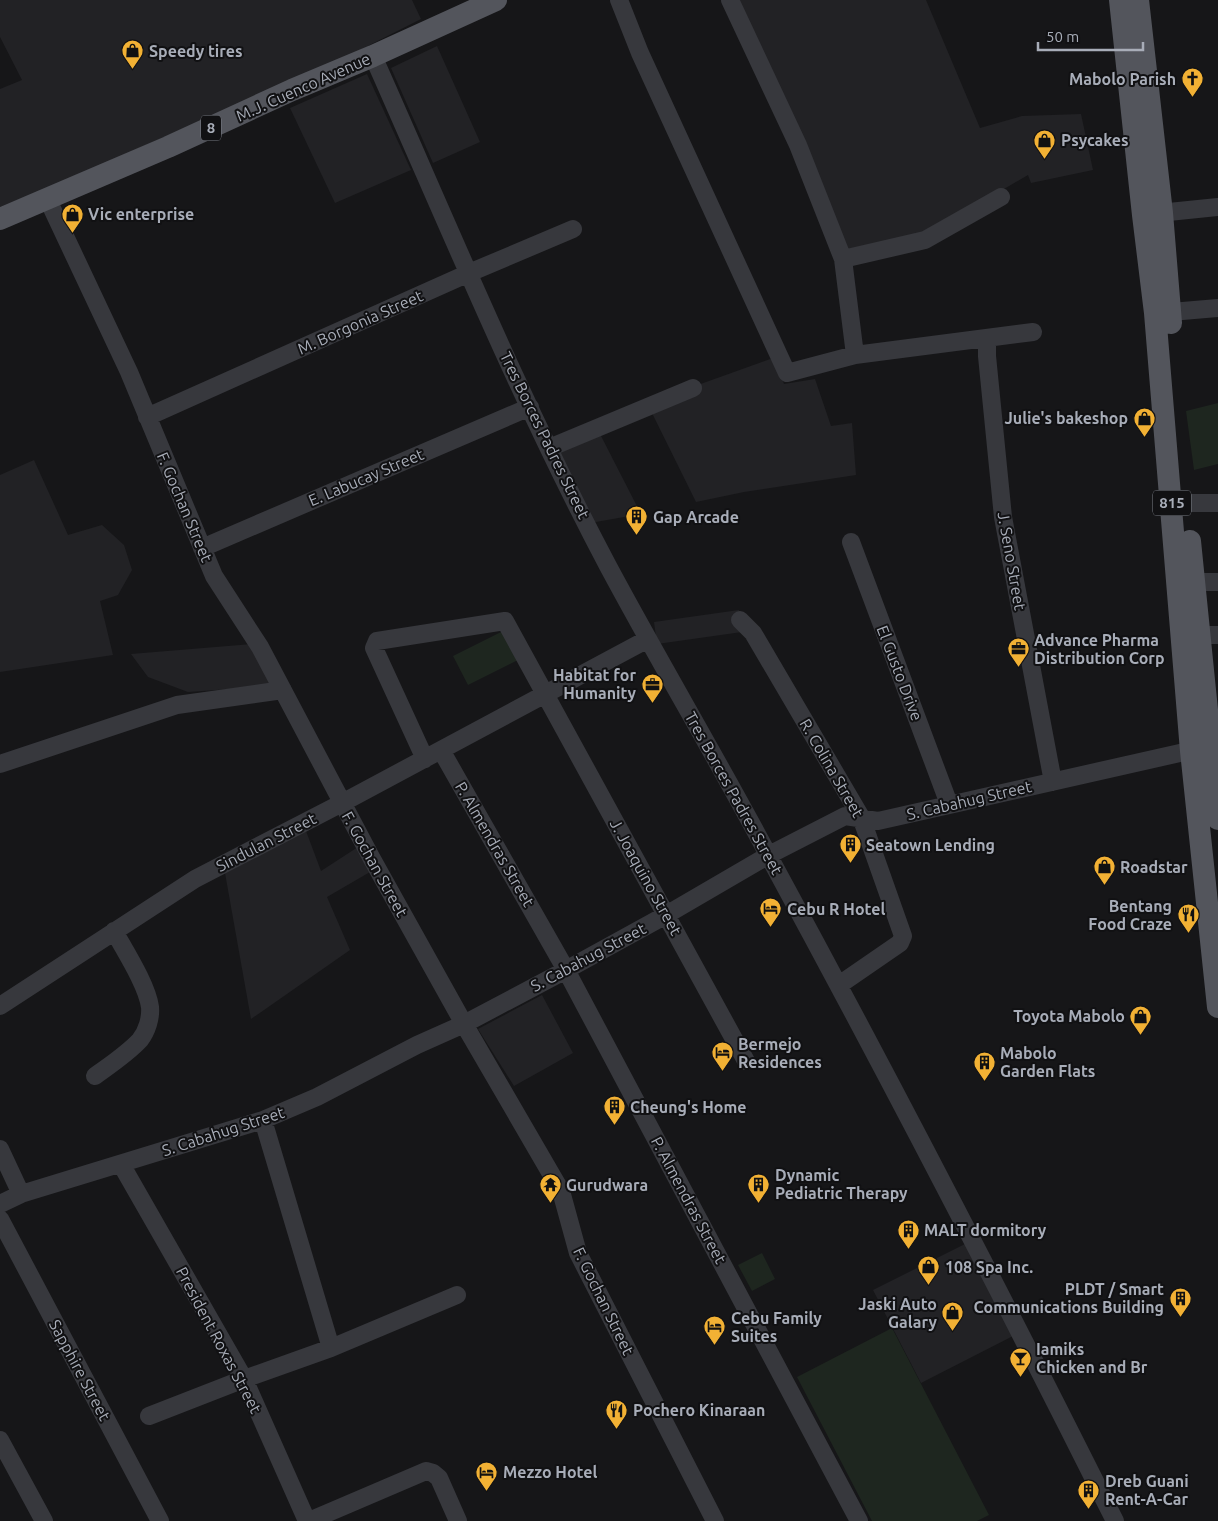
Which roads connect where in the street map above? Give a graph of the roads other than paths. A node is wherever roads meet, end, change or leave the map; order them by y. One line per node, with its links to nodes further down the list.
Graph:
1 (496, 0): 6 (main road, M.J. Cuenco Avenue / 8)
2 (619, 0): 19 (street)
3 (730, 0): 13 (street)
4 (1120, 0): 10 (main road, 815)
5 (1138, 0): 10 (main road, 815)
6 (373, 56): 8 (main road, M.J. Cuenco Avenue / 8); 14 (street, Tres Borces Padres Street)
7 (1001, 197): 13 (street)
8 (48, 200): 11 (main road, M.J. Cuenco Avenue / 8); 22 (street, F. Gochan Street)
9 (1218, 208): 10 (street)
10 (1152, 214): 16 (main road, 815)
11 (0, 220)
12 (573, 230): 14 (street, M. Borgonia Street)
13 (843, 259): 19 (street)
14 (469, 273): 21 (street, Tres Borces Padres Street); 22 (street, M. Borgonia Street)
15 (1218, 308): 16 (street)
16 (1163, 312): 24 (main road, 815)
17 (1033, 332): 18 (street)
18 (987, 338): 19 (street); 39 (street, J. Seno Street)
19 (855, 355)
20 (693, 388): 23 (street)
21 (530, 407): 23 (street, Tres Borces Padres Street); 27 (street, E. Labucay Street)
22 (147, 417): 27 (street, F. Gochan Street)
23 (549, 448): 32 (street, Tres Borces Padres Street)
24 (1179, 503): 25 (street); 28 (main road, 815); 35 (main road, 815)
25 (1218, 503)
26 (851, 542): 41 (street, El Gusto Drive)
27 (202, 548): 33 (street, F. Gochan Street)
28 (1194, 582): 29 (street); 31 (main road, 815)
29 (1218, 582)
30 (740, 620): 42 (street, R. Colina Street)
31 (1208, 635): 35 (main road, 815)
32 (648, 639): 34 (street, Sindulan Street); 44 (street, Tres Borces Padres Street)
33 (283, 690): 38 (street); 40 (street, F. Gochan Street)
34 (546, 694): 36 (street, Sindulan Street); 37 (street, J. Joaquino Street); 45 (street, J. Joaquino Street)
35 (1200, 749): 39 (street, S. Cabahug Street); 43 (main road, 815); 46 (main road, 815)
36 (441, 750): 37 (street, Sindulan Street); 48 (street, P. Almendras Street)
37 (425, 759): 40 (street, Sindulan Street)
38 (0, 764)
39 (1053, 782): 41 (street, S. Cabahug Street)
40 (342, 804): 47 (street, Sindulan Street); 52 (street, F. Gochan Street)
41 (949, 804): 42 (street, S. Cabahug Street)
42 (861, 817): 44 (street, S. Cabahug Street); 49 (street, R. Colina Street)
43 (1218, 819)
44 (769, 855): 45 (street, S. Cabahug Street); 49 (street, Tres Borces Padres Street)
45 (666, 915): 48 (street, S. Cabahug Street); 53 (street, J. Joaquino Street)
46 (1214, 920): 51 (main road, 815)
47 (114, 931): 50 (street, Sindulan Street); 54 (street)
48 (566, 970): 52 (street, S. Cabahug Street); 71 (street, P. Almendras Street)
49 (839, 985): 72 (street, Tres Borces Padres Street)
50 (0, 1006)
51 (1218, 1007)
52 (464, 1024): 55 (street, S. Cabahug Street); 70 (street, F. Gochan Street)
53 (746, 1061)
54 (95, 1076)
55 (263, 1120): 57 (street, S. Cabahug Street); 62 (street)
56 (0, 1149): 58 (street)
57 (121, 1164): 58 (street, S. Cabahug Street); 63 (street, President Roxas Street)
58 (21, 1194): 59 (street, S. Cabahug Street)
59 (0, 1204)
60 (0, 1219): 67 (street, Sapphire Street)
61 (457, 1295): 62 (street)
62 (331, 1348): 63 (street)
63 (244, 1378): 64 (street); 68 (street, President Roxas Street)
64 (149, 1416)
65 (0, 1440): 66 (street)
66 (44, 1521)
67 (160, 1521)
68 (308, 1521): 69 (street)
69 (458, 1521)
70 (715, 1521)
71 (859, 1521)
72 (1115, 1521)

